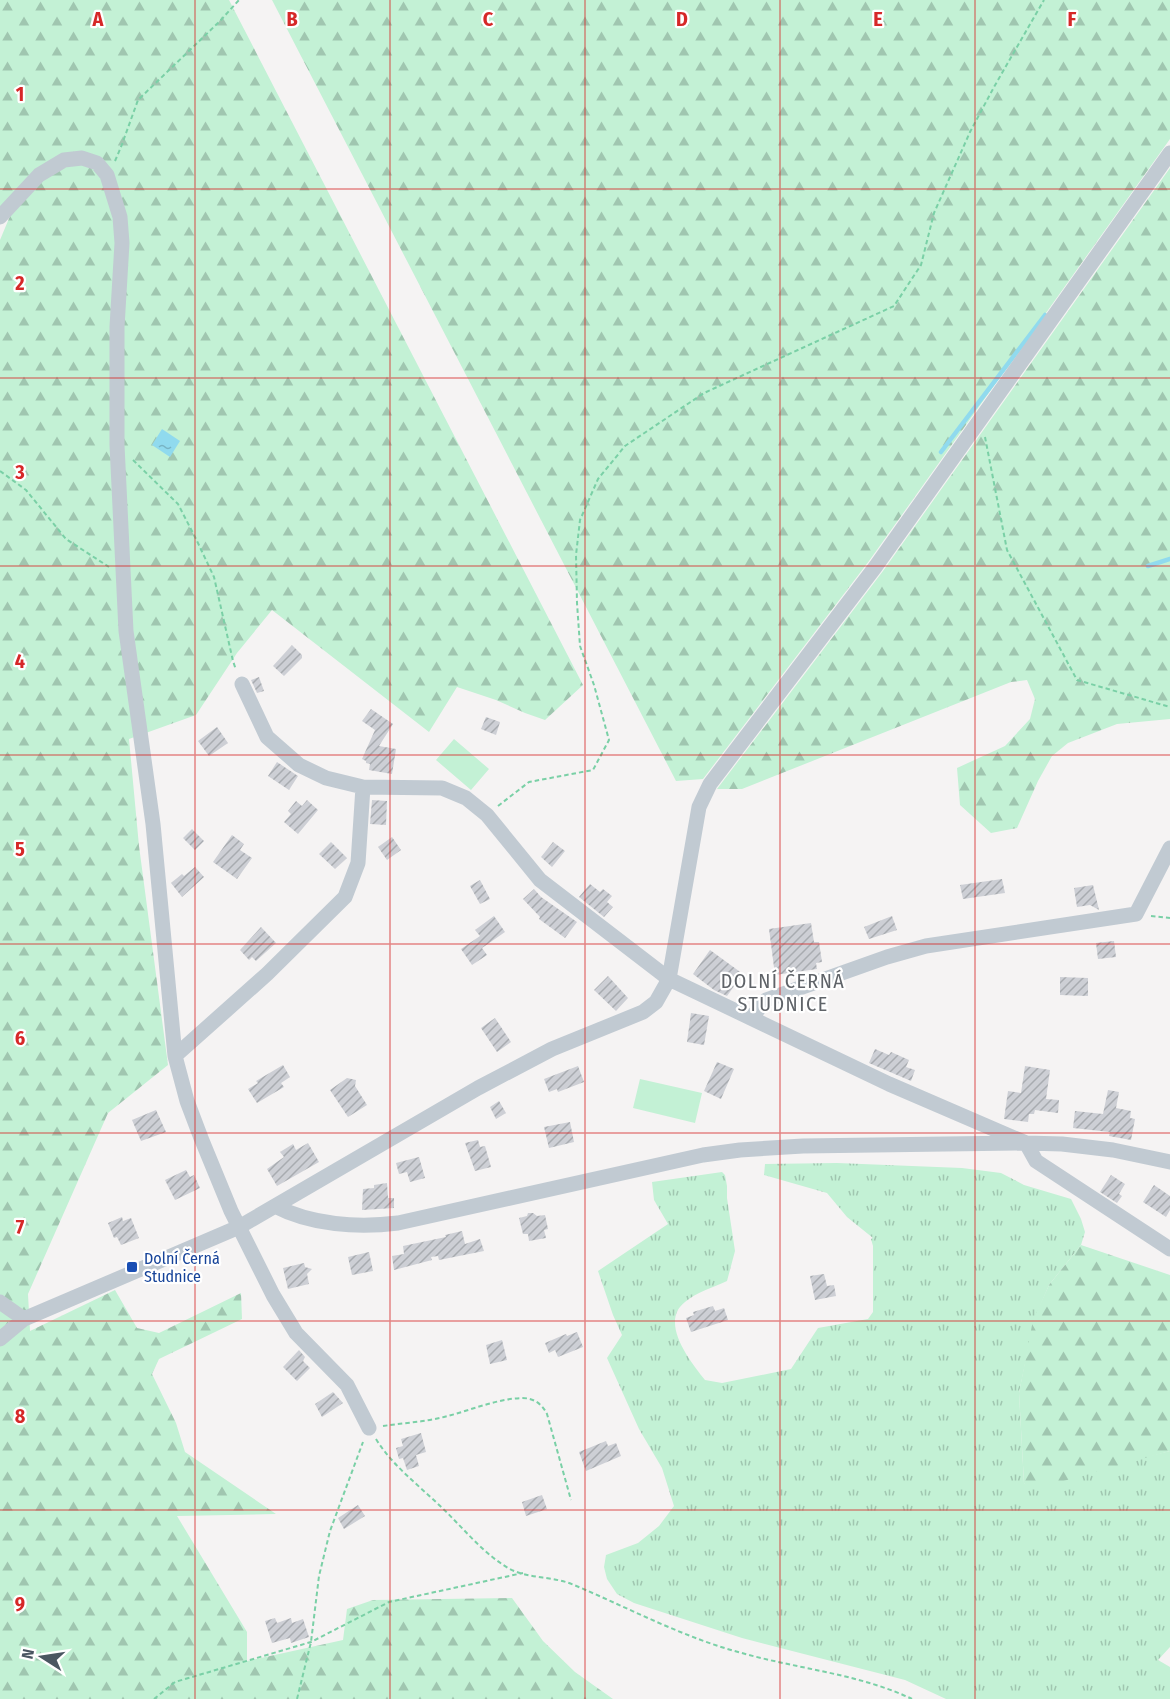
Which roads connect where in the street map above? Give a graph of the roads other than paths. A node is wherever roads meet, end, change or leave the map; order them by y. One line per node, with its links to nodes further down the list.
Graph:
1 (1170, 153): 6 (street)
2 (0, 217): 8 (street)
3 (242, 684): 4 (street)
4 (363, 787): 6 (street); 8 (street)
5 (1170, 848): 7 (street)
6 (669, 979): 7 (street); 11 (street)
7 (751, 1018): 9 (street)
8 (175, 1056): 12 (street)
9 (1026, 1143): 10 (street); 11 (street); 13 (street)
10 (1170, 1162)
11 (275, 1206): 12 (street)
12 (239, 1227): 15 (street); 17 (street)
13 (1170, 1249)
14 (0, 1302): 15 (street)
15 (24, 1319): 16 (street)
16 (0, 1339)
17 (369, 1428)

